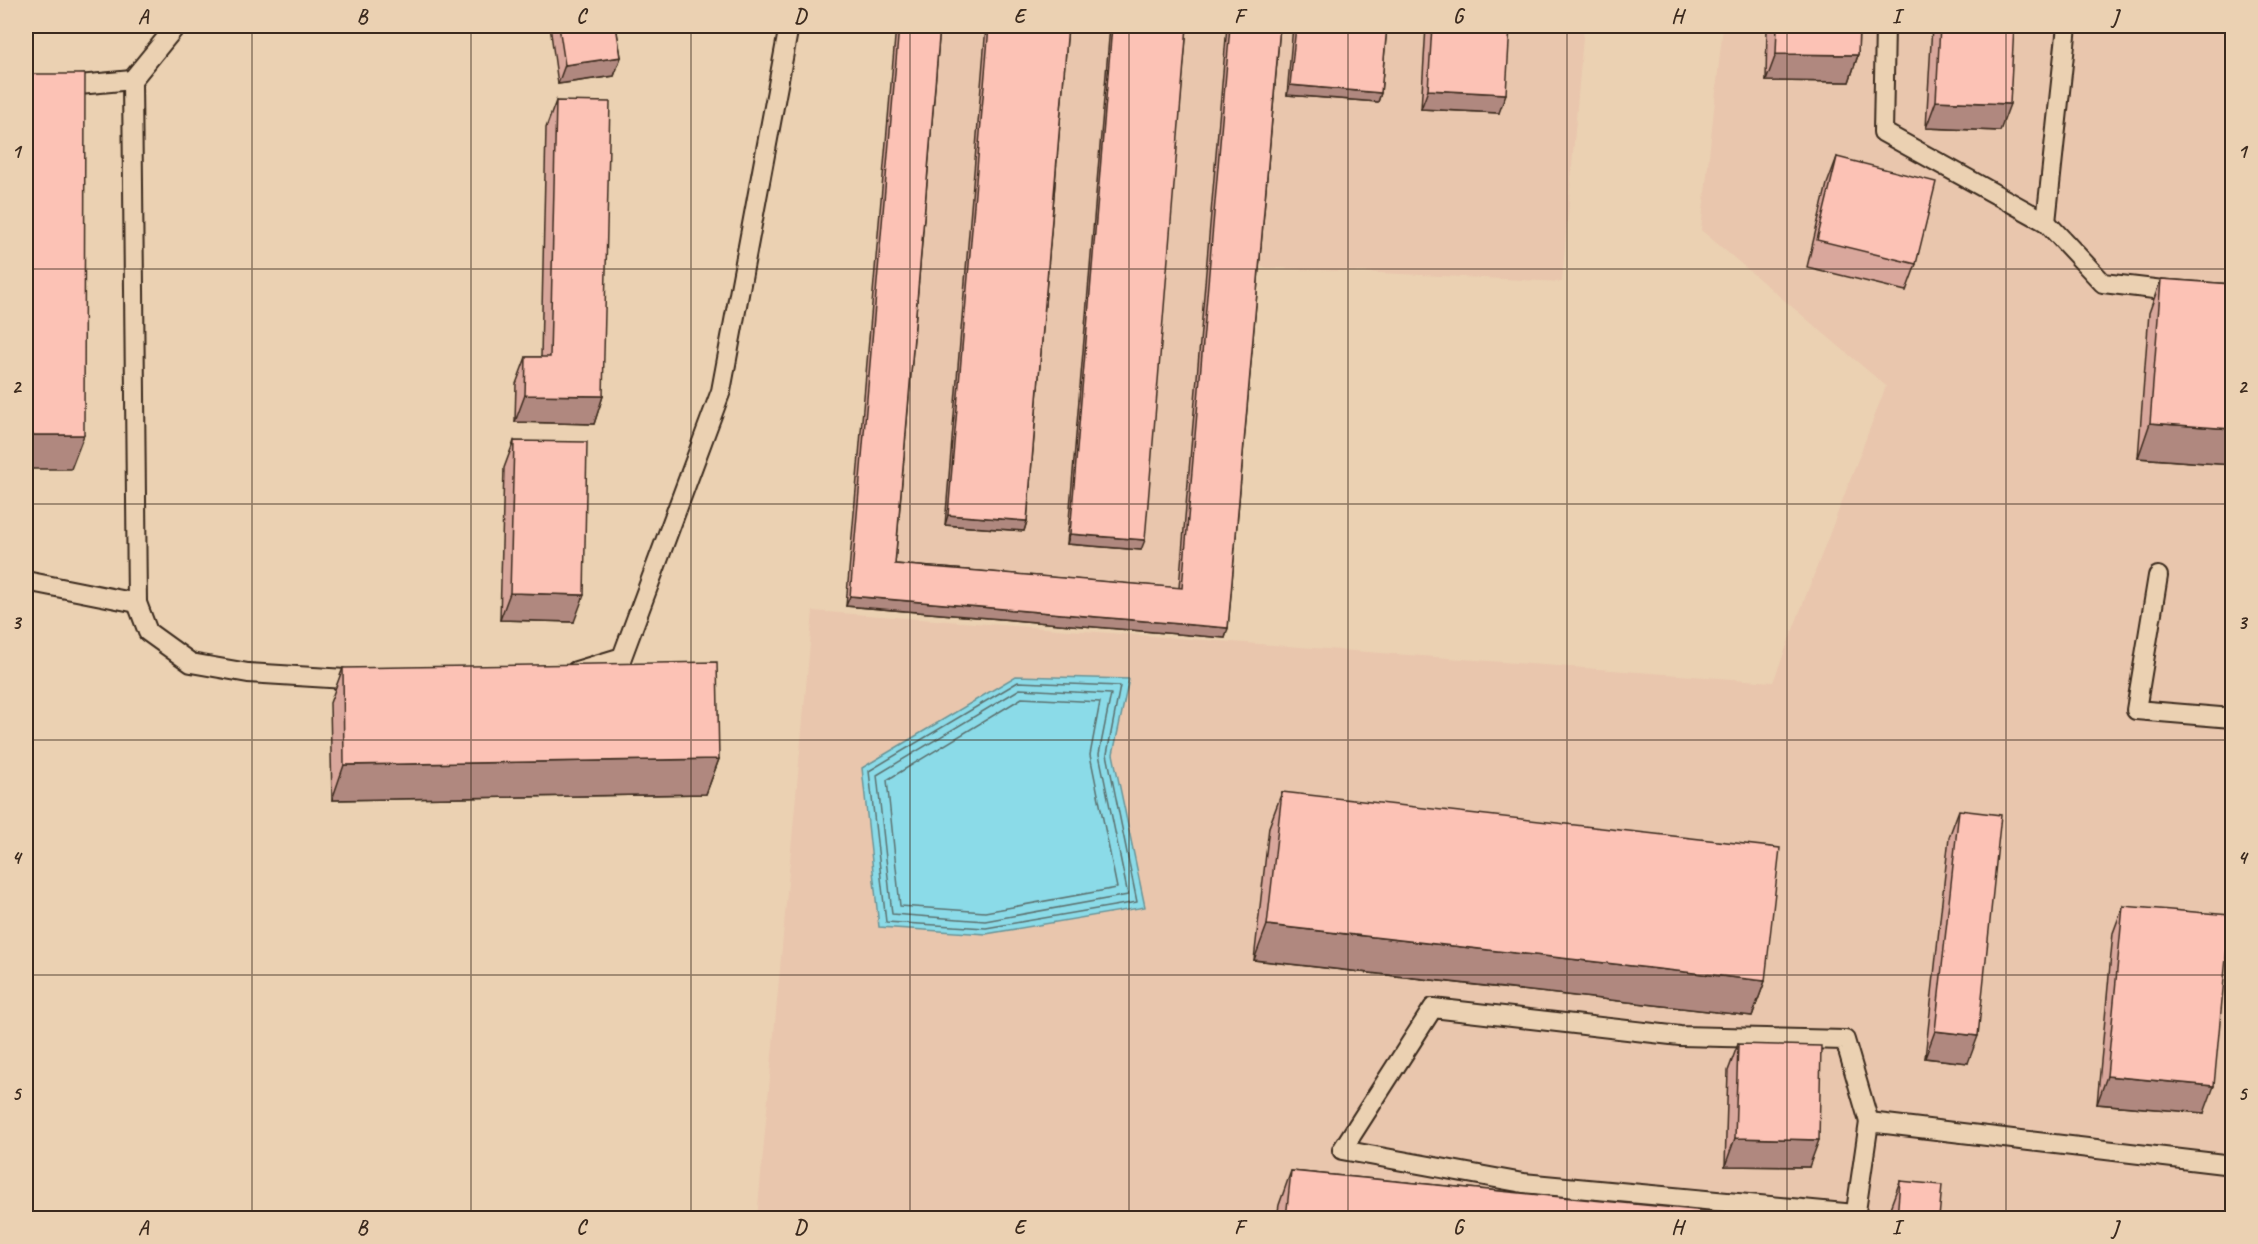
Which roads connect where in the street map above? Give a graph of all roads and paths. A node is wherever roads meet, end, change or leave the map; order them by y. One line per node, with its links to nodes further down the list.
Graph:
1 (176, 26): 5 (lane)
2 (789, 26): 12 (lane)
3 (1885, 26): 7 (lane)
4 (2067, 26): 7 (lane)
5 (132, 80): 6 (lane); 11 (lane)
6 (26, 90)
7 (2046, 222): 8 (lane)
8 (2197, 294)
9 (2158, 576): 14 (lane)
10 (26, 581): 11 (lane)
11 (137, 603): 13 (lane)
12 (557, 677)
13 (384, 681)
14 (2232, 718)
15 (1869, 1122): 16 (lane); 17 (lane); 17 (lane)
16 (2232, 1165)
17 (1855, 1216)

